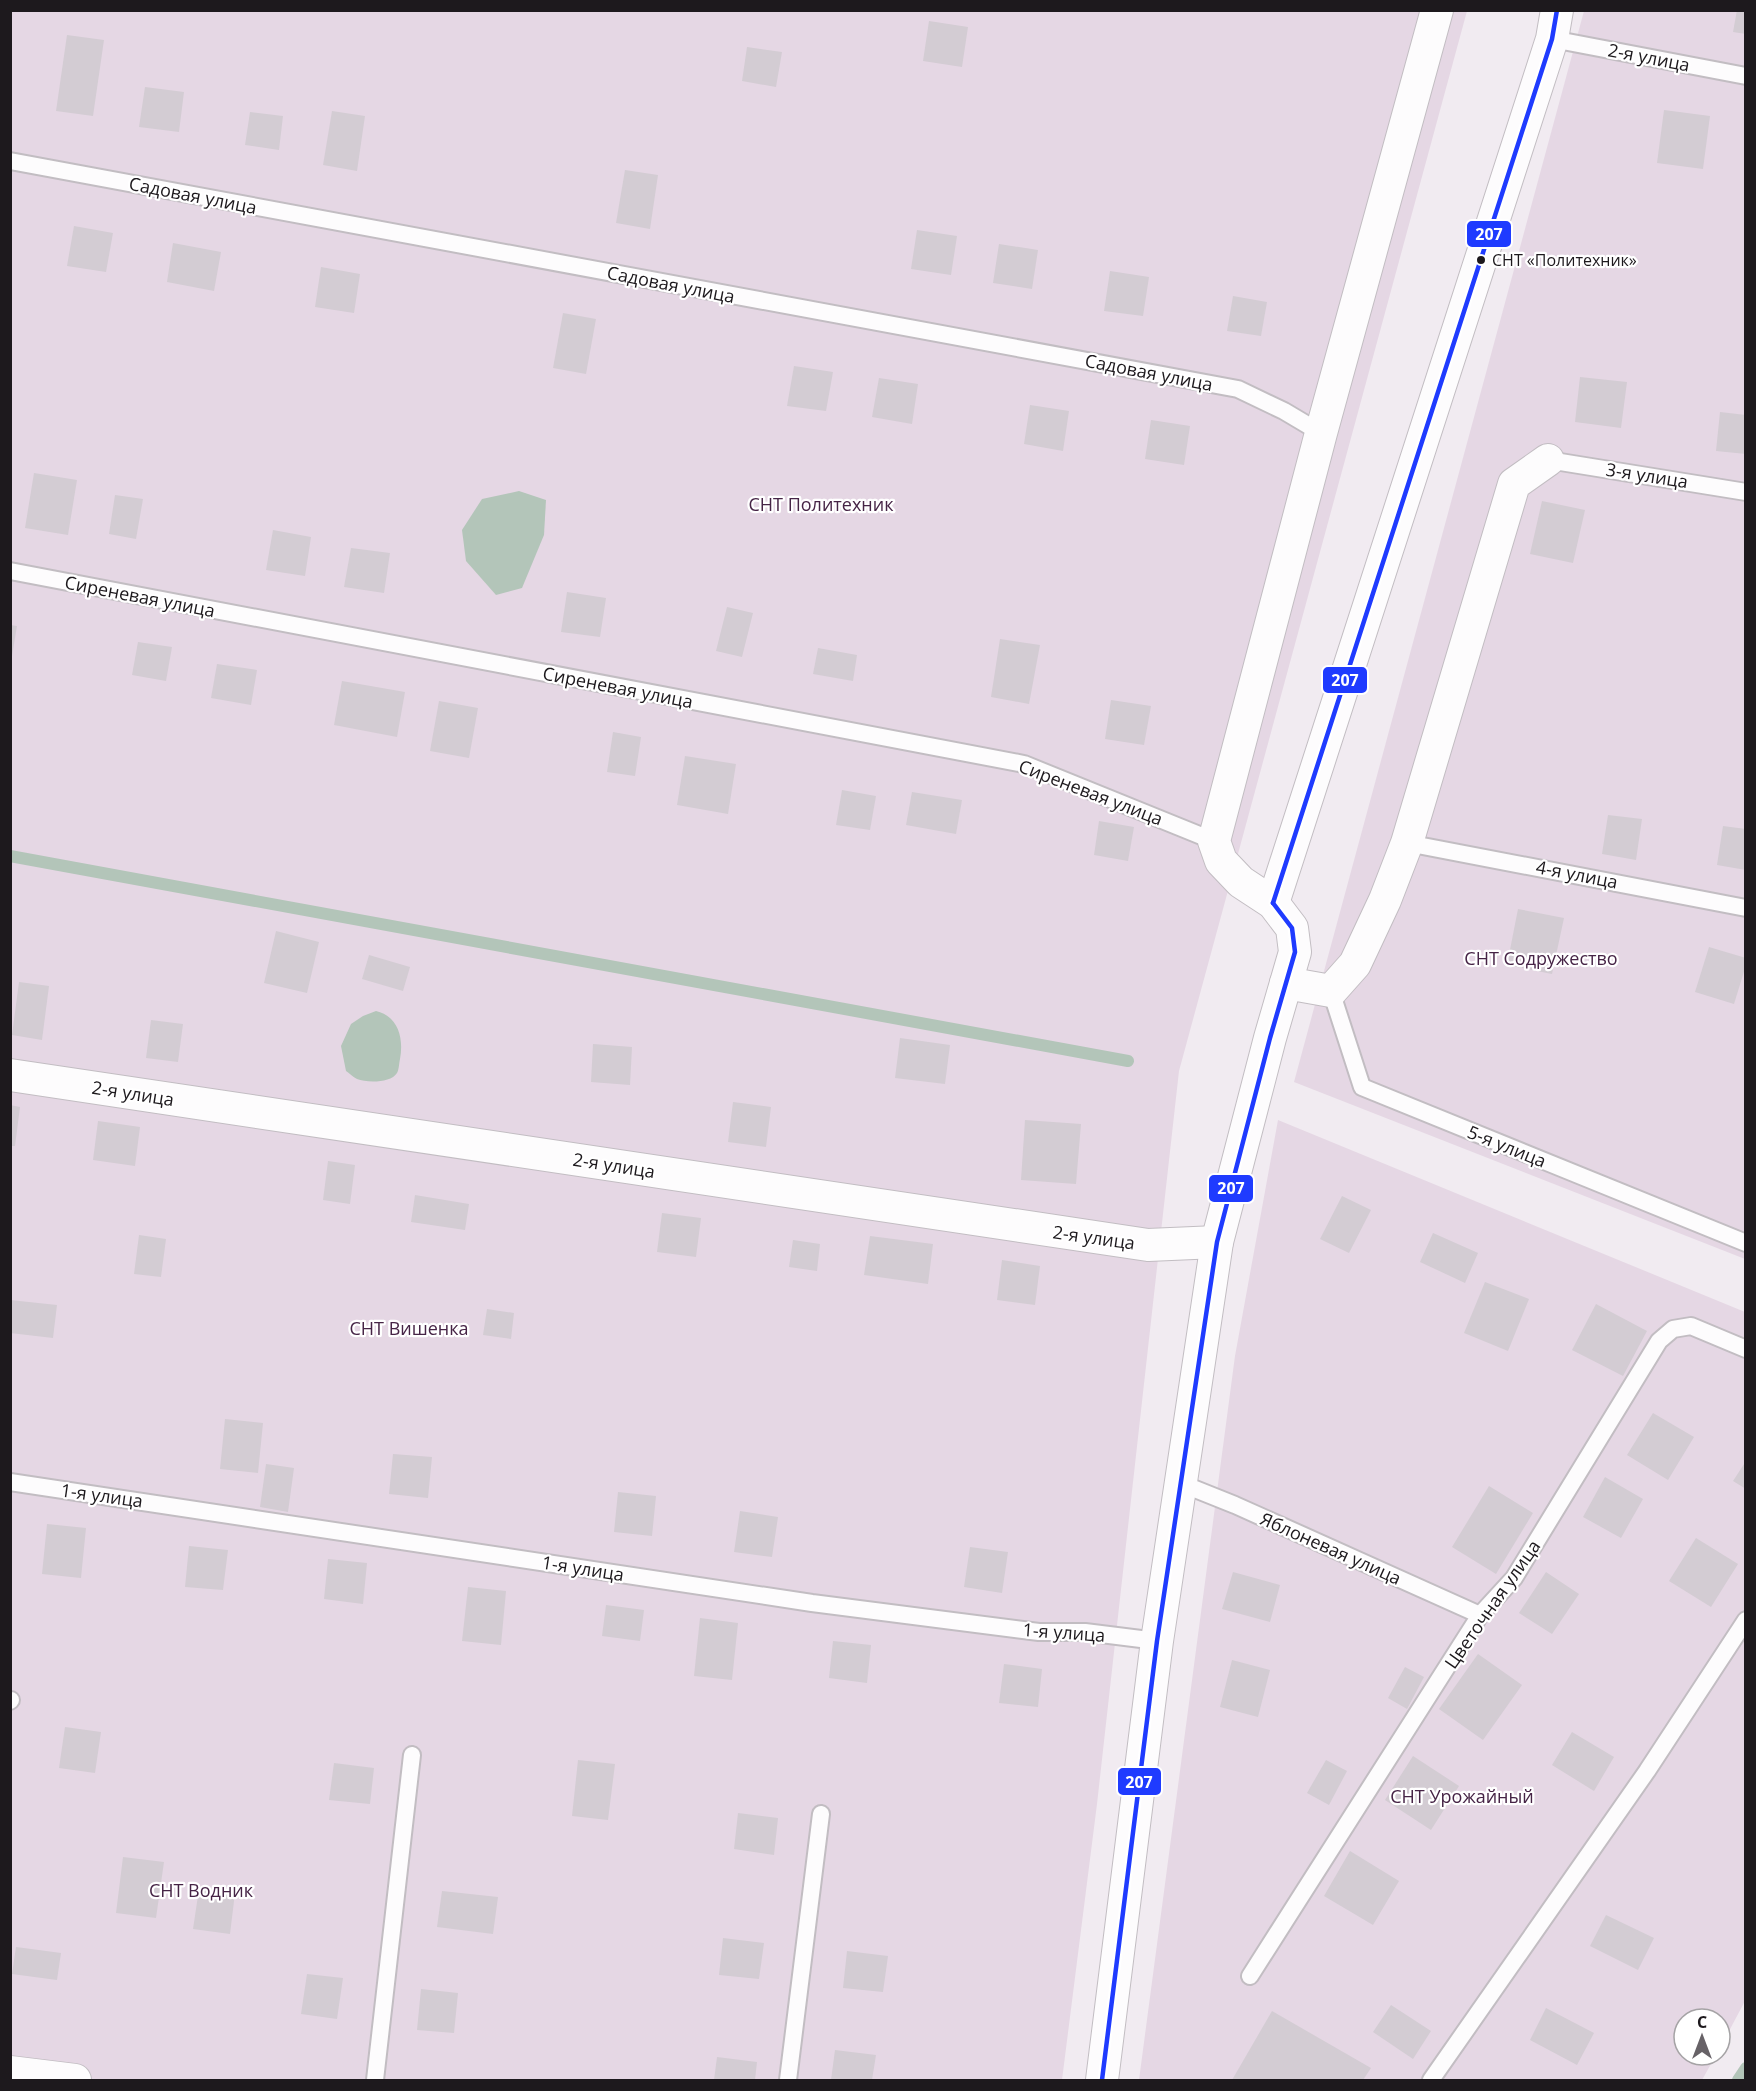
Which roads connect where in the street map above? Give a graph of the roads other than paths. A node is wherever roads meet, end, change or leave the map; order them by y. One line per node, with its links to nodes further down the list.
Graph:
1 (1437, 10): 5 (street)
2 (1555, 25): 3 (lane, 2-я улица); 11 (street)
3 (1746, 76)
4 (10, 161): 5 (lane, Садовая улица)
5 (1321, 433): 9 (street)
6 (1548, 460): 7 (lane, 3-я улица); 10 (street)
7 (1746, 492)
8 (10, 571): 9 (lane, Сиреневая улица)
9 (1214, 841): 11 (street)
10 (1407, 843): 12 (lane, 4-я улица); 14 (street)
11 (1273, 903): 13 (street)
12 (1746, 908)
13 (1286, 983): 14 (street); 16 (street)
14 (1330, 991): 17 (lane, 5-я улица)
15 (10, 1075): 16 (street, 2-я улица)
16 (1217, 1242): 20 (street)
17 (1746, 1243)
18 (1746, 1349): 21 (lane, Цветочная улица)
19 (10, 1482): 23 (lane, 1-я улица)
20 (1180, 1483): 21 (lane, Яблоневая улица); 23 (street)
21 (1480, 1615): 26 (lane, Цветочная улица)
22 (1746, 1620): 32 (lane)
23 (1157, 1641): 31 (street)
24 (411, 1755): 29 (lane)
25 (821, 1814): 30 (lane)
26 (1250, 1976)
27 (10, 2072): 28 (street)
28 (75, 2080)
29 (375, 2080)
30 (788, 2080)
31 (1102, 2080)
32 (1431, 2080)

